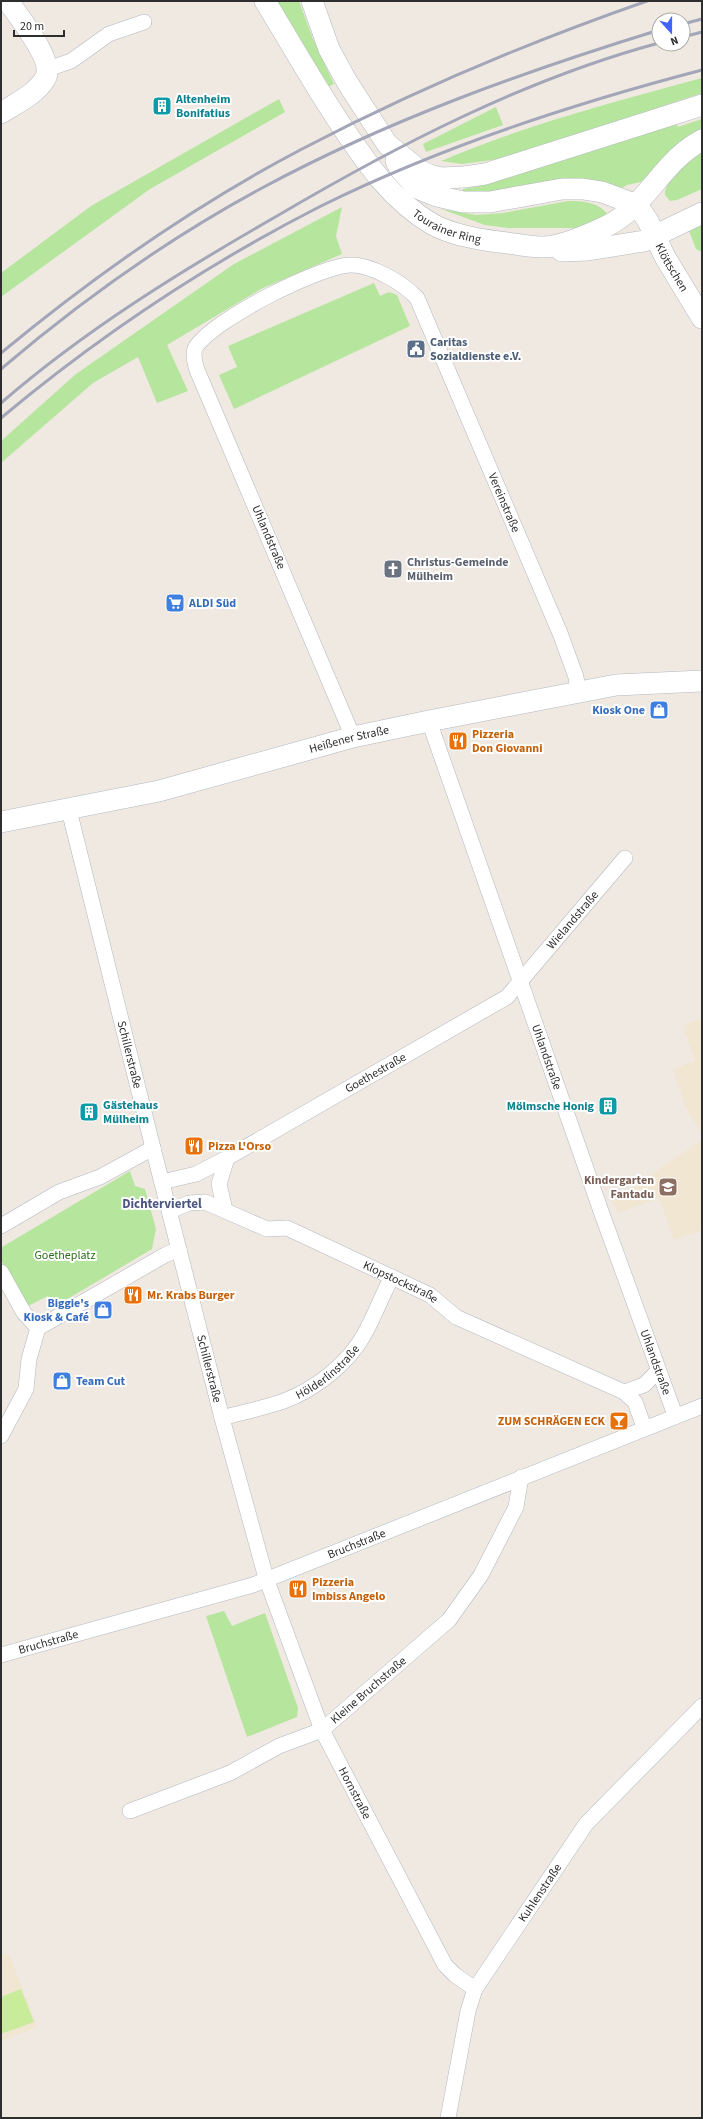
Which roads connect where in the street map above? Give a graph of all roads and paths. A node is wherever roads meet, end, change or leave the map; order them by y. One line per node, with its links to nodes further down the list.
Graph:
1 (8, 1): 5 (main road)
2 (265, 1): 13 (main road, Tourainer Ring)
3 (312, 1): 9 (main road)
4 (144, 22): 5 (street)
5 (48, 69): 7 (main road)
6 (702, 105): 9 (main road)
7 (1, 113)
8 (702, 140): 10 (main road, Tourainer Ring)
9 (387, 144): 10 (main road)
10 (637, 205): 12 (main road, Klöttschen); 13 (main road, Tourainer Ring)
11 (702, 213): 12 (main road)
12 (656, 236): 13 (main road); 14 (main road, Klöttschen)
13 (542, 247)
14 (702, 318)
15 (204, 338): 17 (street, Vereinstraße); 19 (street, Uhlandstraße)
16 (702, 681): 17 (main road, Heißener Straße)
17 (578, 691): 18 (main road, Heißener Straße)
18 (429, 721): 19 (main road, Heißener Straße); 23 (street, Uhlandstraße)
19 (353, 737): 20 (main road, Heißener Straße)
20 (69, 810): 21 (main road, Heißener Straße); 24 (street, Schillerstraße)
21 (1, 822)
22 (625, 858): 23 (street, Wielandstraße)
23 (520, 983): 25 (street, Goethestraße); 35 (street, Uhlandstraße)
24 (153, 1148): 26 (street, Schillerstraße); 29 (street)
25 (227, 1158): 26 (street, Goethestraße); 27 (street)
26 (162, 1182): 28 (street, Schillerstraße)
27 (225, 1210): 28 (street, Klopstockstraße); 32 (street, Klopstockstraße)
28 (170, 1211): 30 (street, Schillerstraße)
29 (1, 1226)
30 (179, 1249): 34 (street); 39 (street, Schillerstraße)
31 (1, 1272): 33 (street)
32 (392, 1277): 36 (street, Klopstockstraße); 39 (street, Hölderlinstraße)
33 (6, 1294): 34 (street)
34 (38, 1328): 41 (street)
35 (658, 1371): 36 (street); 38 (street, Uhlandstraße)
36 (624, 1392): 40 (street, Klopstockstraße)
37 (702, 1406): 38 (street, Bruchstraße)
38 (675, 1415): 40 (street, Bruchstraße)
39 (222, 1418): 43 (street, Schillerstraße)
40 (644, 1427): 42 (street, Bruchstraße)
41 (1, 1436)
42 (522, 1477): 43 (street, Bruchstraße); 46 (street, Kleine Bruchstraße)
43 (266, 1578): 44 (street, Bruchstraße); 46 (street, Hornstraße)
44 (1, 1655)
45 (702, 1706): 48 (street, Kuhlenstraße)
46 (322, 1730): 47 (street, Kleine Bruchstraße); 48 (street, Hornstraße)
47 (130, 1811)
48 (475, 1989): 49 (street, Kuhlenstraße)
49 (448, 2118)

